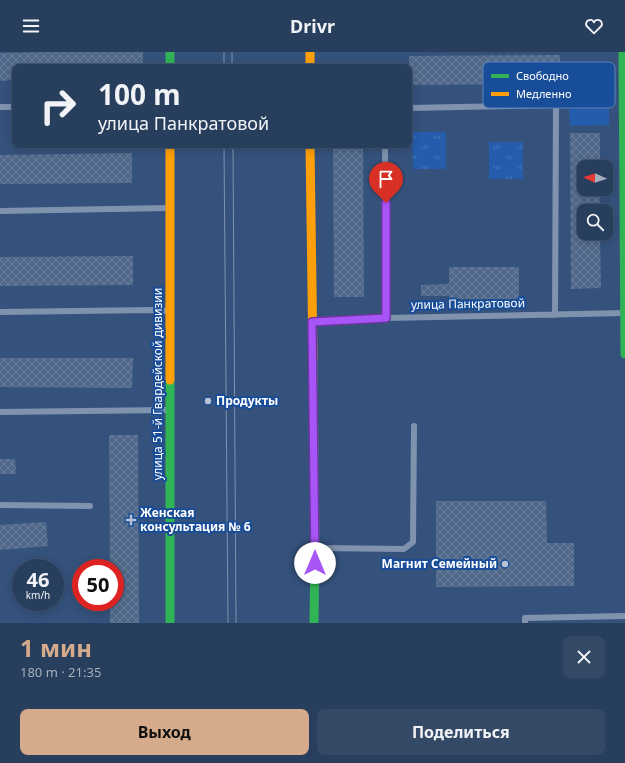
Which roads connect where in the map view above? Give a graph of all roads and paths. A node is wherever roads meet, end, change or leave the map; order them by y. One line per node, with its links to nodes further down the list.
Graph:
1 (170, 52): 4 (main road)
2 (310, 52): 5 (main road)
3 (623, 52): 14 (main road)
4 (170, 64)
5 (310, 64)
6 (483, 106): 9 (lane)
7 (0, 107): 8 (lane)
8 (12, 107)
9 (412, 108)
10 (556, 108): 20 (lane)
11 (170, 148): 15 (main road, улица 51-й Гвардейской дивизии)
12 (310, 148): 22 (main road)
13 (385, 148): 21 (lane)
14 (624, 157): 19 (main road)
15 (170, 208): 16 (lane); 17 (main road, улица 51-й Гвардейской дивизии)
16 (0, 211)
17 (170, 311): 18 (lane); 24 (main road, улица 51-й Гвардейской дивизии)
18 (0, 312)
19 (625, 313): 20 (lane, улица Панкратовой); 23 (main road)
20 (555, 315): 21 (lane, улица Панкратовой)
21 (386, 318): 22 (lane, улица Панкратовой)
22 (312, 322): 29 (main road)
23 (625, 354)
24 (170, 410): 25 (lane); 31 (main road, улица 51-й Гвардейской дивизии)
25 (0, 412)
26 (414, 426): 29 (lane)
27 (0, 505): 28 (lane)
28 (90, 506)
29 (315, 548): 32 (main road)
30 (625, 616): 33 (lane)
31 (170, 623)
32 (314, 623)
33 (525, 623)

